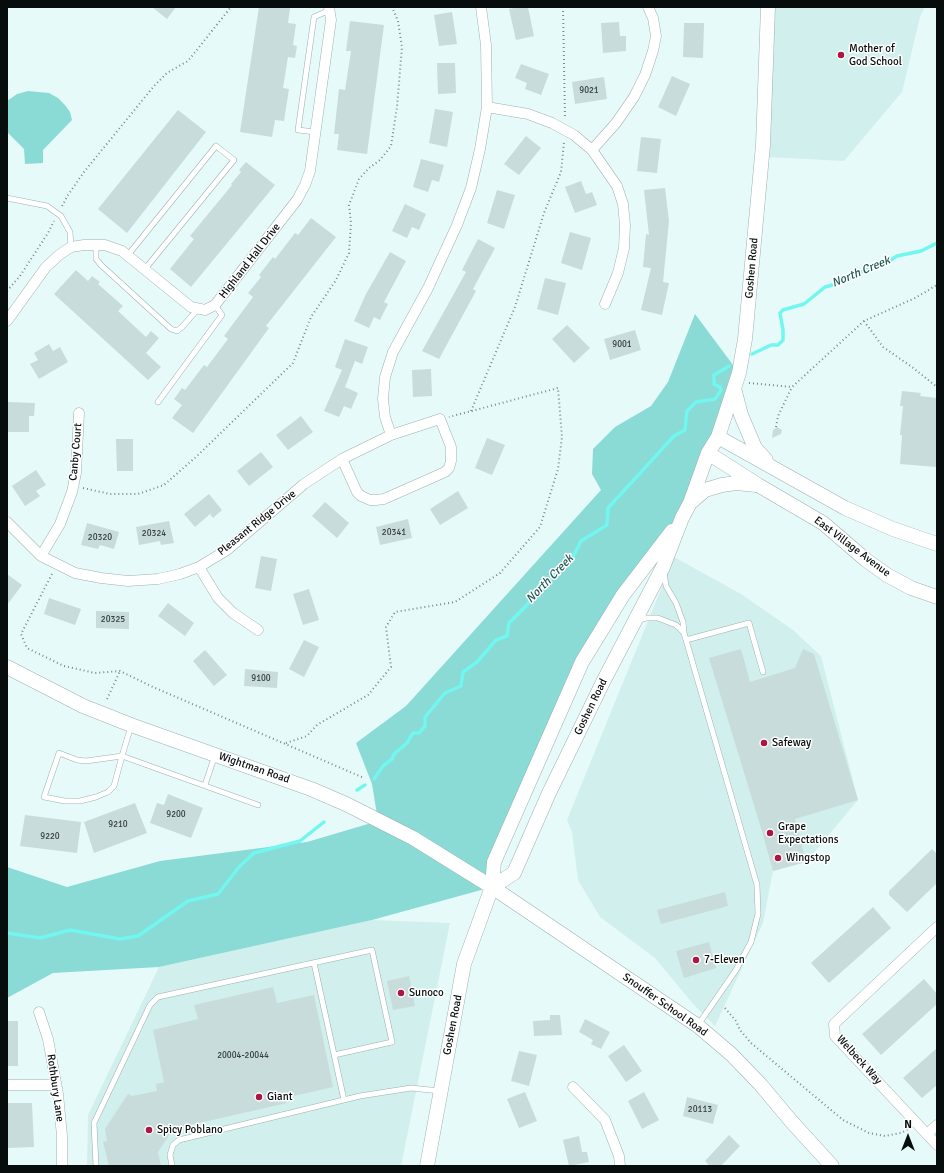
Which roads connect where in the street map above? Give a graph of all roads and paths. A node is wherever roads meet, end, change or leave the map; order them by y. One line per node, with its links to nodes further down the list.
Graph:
1 (231, 7): 13 (path)
2 (392, 7): 39 (path)
3 (481, 7): 8 (street)
4 (563, 7): 9 (path)
5 (648, 7): 11 (street)
6 (768, 7): 25 (street, Goshen Road)
7 (330, 9): 10 (street, Highland Hall Drive); 10 (lane)
8 (488, 107): 9 (street); 33 (street)
9 (566, 131): 11 (street); 29 (path)
10 (315, 132): 21 (street, Highland Hall Drive)
11 (592, 150): 20 (street)
12 (7, 198): 13 (lane)
13 (58, 214): 15 (lane); 19 (path)
14 (96, 245): 15 (street); 16 (street); 22 (lane)
15 (71, 248): 23 (street)
16 (128, 255): 17 (street); 17 (lane)
17 (146, 269): 22 (street)
18 (937, 285): 24 (path)
19 (7, 291)
20 (605, 304)
21 (215, 305): 22 (street, Highland Hall Drive); 28 (lane)
22 (198, 310)
23 (7, 321)
24 (864, 321): 26 (path); 27 (path)
25 (735, 384): 26 (path); 34 (street, Goshen Road); 37 (street)
26 (792, 387): 32 (path)
27 (937, 387)
28 (158, 402)
29 (471, 411): 31 (path); 58 (path)
30 (79, 413): 39 (street, Canby Court)
31 (440, 419): 33 (street, Pleasant Ridge Drive); 36 (street)
32 (776, 426)
33 (391, 435): 36 (street, Pleasant Ridge Drive)
34 (718, 437): 35 (street, Goshen Road); 37 (street)
35 (708, 453): 38 (street, East Village Avenue); 40 (street, Goshen Road)
36 (342, 459): 46 (street, Pleasant Ridge Drive)
37 (775, 468): 43 (street)
38 (758, 485): 40 (street); 48 (street, East Village Avenue)
39 (73, 486): 44 (street, Canby Court)
40 (690, 503): 41 (street, Goshen Road)
41 (682, 518): 47 (street, Goshen Road); 64 (street, Goshen Road)
42 (7, 522): 44 (street, Pleasant Ridge Drive)
43 (937, 544)
44 (41, 556): 45 (street, Pleasant Ridge Drive)
45 (58, 564): 46 (street, Pleasant Ridge Drive); 54 (path)
46 (199, 567): 50 (street)
47 (663, 567): 49 (street, Goshen Road); 51 (lane)
48 (937, 597)
49 (634, 622): 51 (lane); 64 (street, Goshen Road)
50 (258, 630)
51 (684, 632): 52 (lane)
52 (686, 640): 55 (lane); 69 (lane)
53 (7, 667): 57 (street, Wightman Road)
54 (120, 671): 56 (path); 58 (path)
55 (764, 672)
56 (107, 699)
57 (131, 725): 59 (street, Wightman Road); 60 (lane)
58 (286, 743): 61 (path)
59 (215, 754): 62 (lane); 64 (street, Wightman Road)
60 (122, 756): 60 (lane); 62 (lane)
61 (364, 778)
62 (205, 785): 63 (lane)
63 (258, 805)
64 (492, 887): 69 (street, Snouffer School Road); 74 (street, Goshen Road)
65 (937, 927): 76 (street, Welbeck Way)
66 (314, 963): 70 (lane); 70 (lane); 81 (lane)
67 (725, 1008): 76 (path)
68 (39, 1012): 72 (street, Rothbury Lane)
69 (698, 1026): 85 (street, Snouffer School Road)
70 (334, 1055): 75 (lane)
71 (7, 1085): 72 (street)
72 (56, 1085): 80 (street, Rothbury Lane)
73 (573, 1086): 84 (street)
74 (440, 1091): 75 (lane); 83 (street, Goshen Road)
75 (344, 1100): 82 (lane)
76 (917, 1124): 78 (street, Welbeck Way)
77 (937, 1125): 78 (street)
78 (927, 1134): 79 (street, Welbeck Way)
79 (937, 1145)
80 (62, 1166)
81 (96, 1166)
82 (172, 1166)
83 (427, 1166)
84 (620, 1166)
85 (832, 1166)

